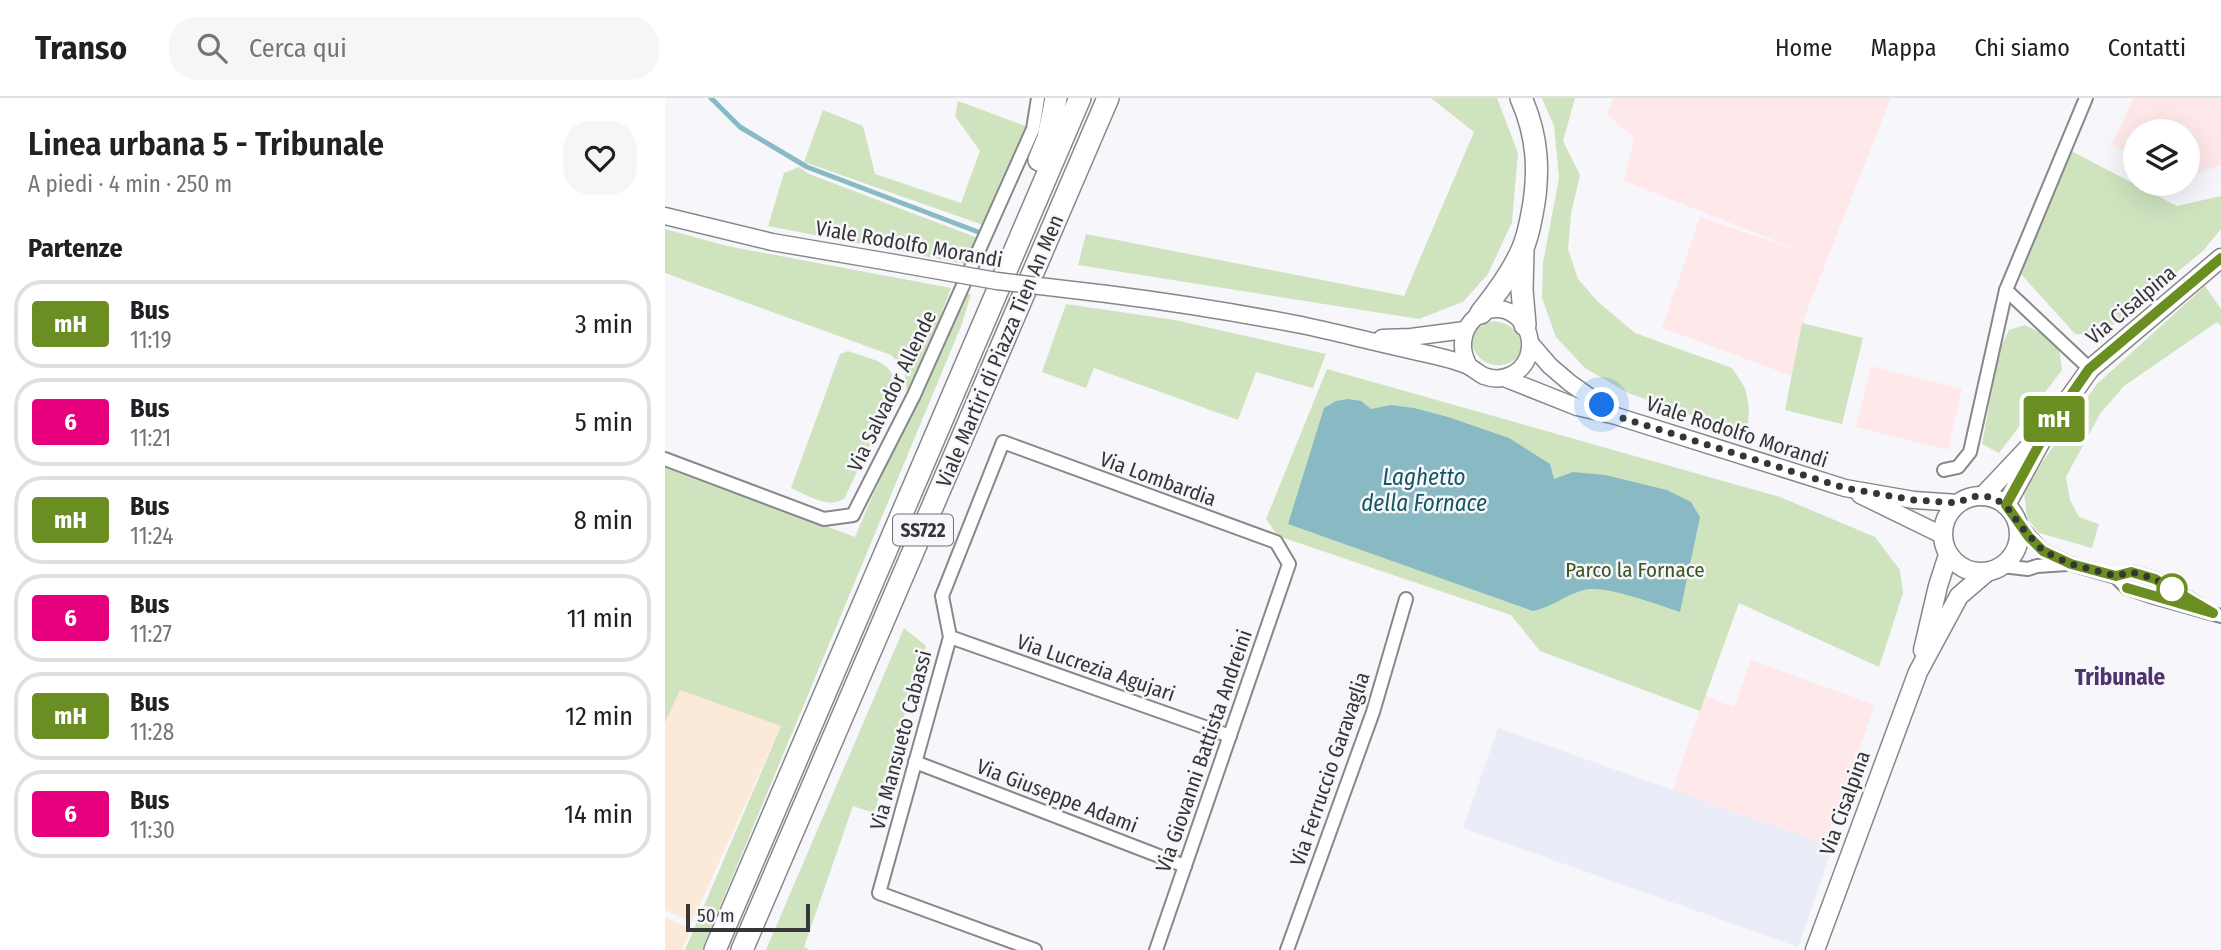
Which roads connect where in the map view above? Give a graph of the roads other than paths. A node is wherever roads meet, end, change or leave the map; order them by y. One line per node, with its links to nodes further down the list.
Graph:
1 (1038, 98): 22 (street, Via Salvador Allende)
2 (1056, 98): 8 (highway)
3 (1080, 98): 8 (highway, Viale Martiri di Piazza Tien An Men / SS722)
4 (1521, 98): 9 (highway)
5 (2086, 98): 11 (street)
6 (1107, 102): 42 (highway, Viale Martiri di Piazza Tien An Men / SS722)
7 (665, 216): 15 (street, Viale Rodolfo Morandi, bridge)
8 (1021, 235): 41 (highway, Viale Martiri di Piazza Tien An Men / SS722)
9 (1523, 249): 12 (highway); 14 (highway)
10 (2221, 258): 17 (main road, Via Cisalpina)
11 (2006, 290): 17 (street); 23 (street)
12 (1481, 313): 13 (street); 14 (street, Viale Rodolfo Morandi)
13 (1465, 330): 15 (street, Viale Rodolfo Morandi); 16 (street)
14 (1528, 335): 18 (street); 19 (street, Viale Rodolfo Morandi)
15 (1355, 338): 16 (street, Viale Rodolfo Morandi)
16 (1469, 366): 18 (street, Viale Rodolfo Morandi)
17 (2089, 369): 20 (main road, Via Cisalpina)
18 (1504, 378): 19 (street, Viale Rodolfo Morandi)
19 (1616, 416): 24 (street, Viale Rodolfo Morandi)
20 (2050, 425): 25 (main road, Via Cisalpina); 27 (main road, Via Cisalpina)
21 (1003, 442): 31 (street, Via Lombardia); 36 (street, Via Mansueto Cabassi)
22 (665, 459)
23 (1944, 470)
24 (1845, 488): 26 (street, Viale Rodolfo Morandi); 29 (street, Viale Rodolfo Morandi)
25 (1983, 496): 26 (main road); 27 (main road)
26 (1958, 503): 29 (main road)
27 (2006, 505): 28 (main road)
28 (2017, 522): 32 (street); 33 (main road, Via Cisalpina)
29 (1942, 535): 30 (main road)
30 (1948, 555): 33 (main road); 37 (main road, Via Cisalpina)
31 (1289, 564): 38 (street, Via Giovanni Battista Andreini)
32 (2071, 564): 33 (street); 35 (street)
33 (1994, 569): 37 (main road, Via Cisalpina)
34 (1406, 599): 45 (street, Via Ferruccio Garavaglia)
35 (2217, 615)
36 (950, 637): 38 (street, Via Lucrezia Agujari); 39 (street, Via Mansueto Cabassi)
37 (1918, 672): 46 (main road, Via Cisalpina)
38 (1230, 736): 40 (street, Via Giovanni Battista Andreini)
39 (915, 762): 40 (street, Via Giuseppe Adami); 43 (street, Via Mansueto Cabassi)
40 (1185, 866): 44 (street, Via Giovanni Battista Andreini)
41 (715, 950)
42 (741, 950)
43 (1035, 950)
44 (1156, 950)
45 (1287, 950)
46 (1815, 950)

